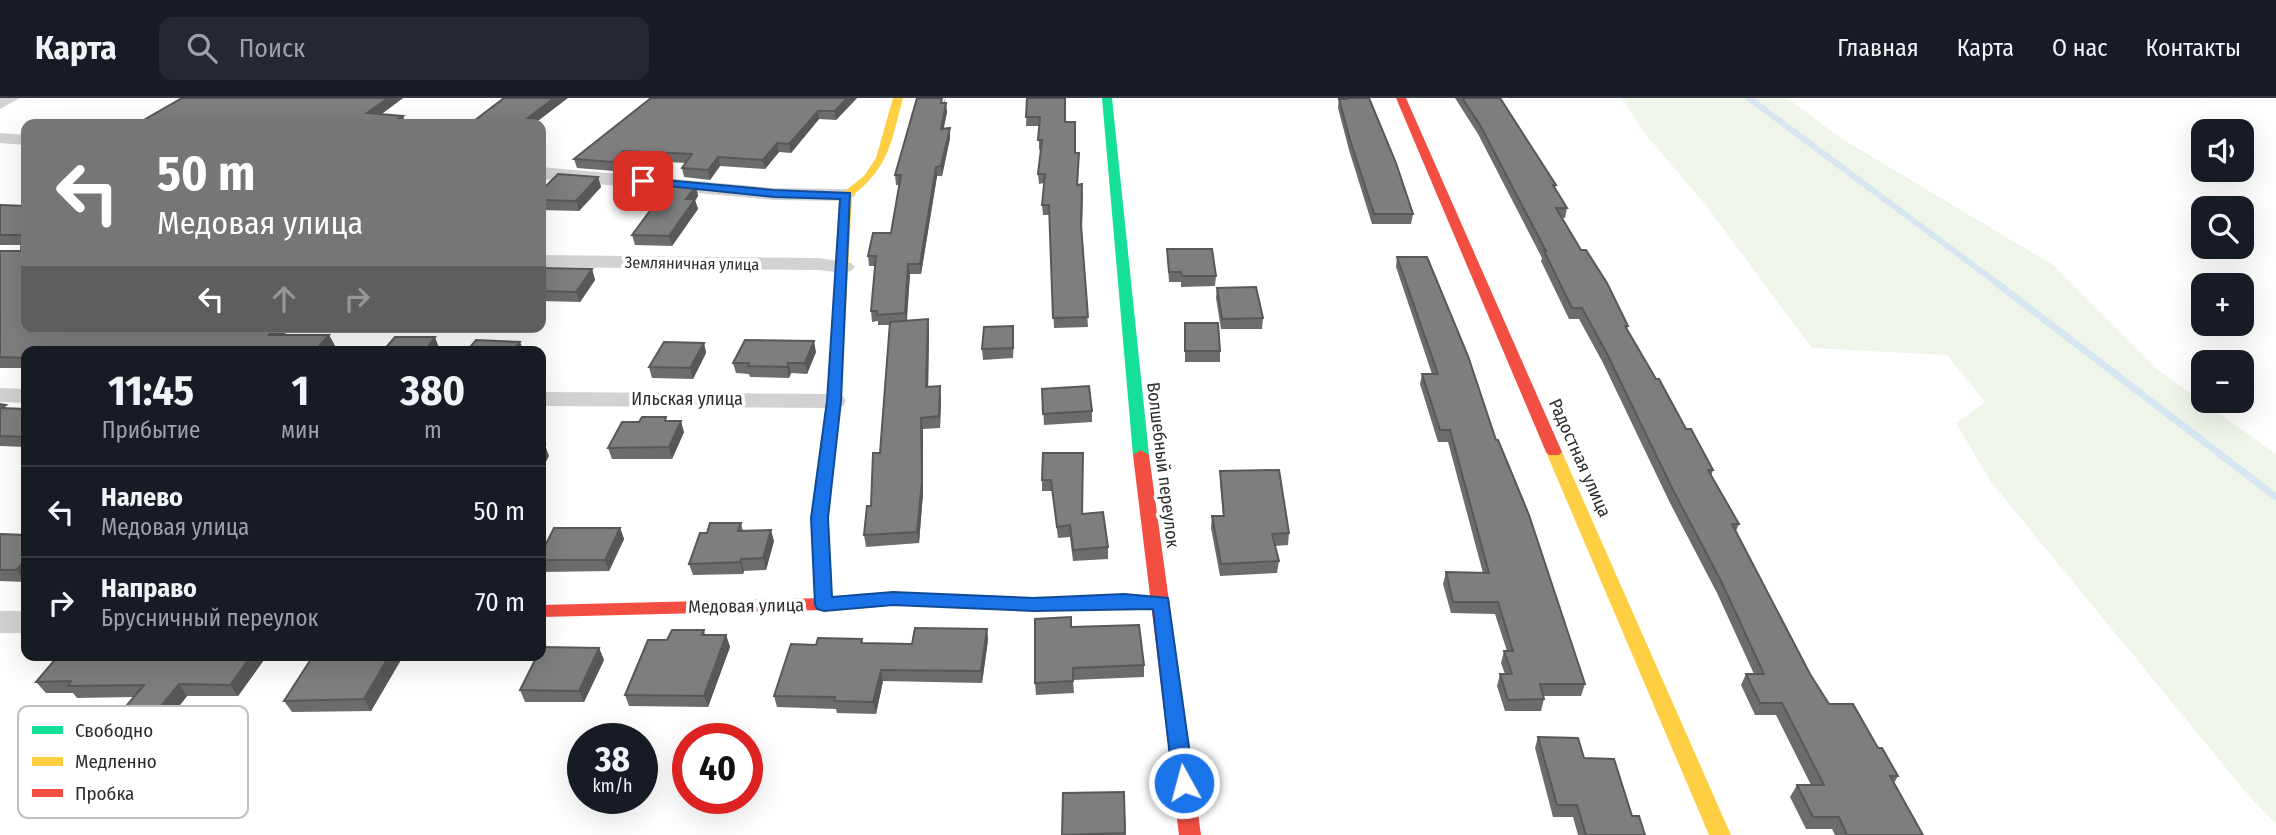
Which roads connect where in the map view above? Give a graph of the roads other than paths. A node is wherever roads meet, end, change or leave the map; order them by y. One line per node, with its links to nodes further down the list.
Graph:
1 (12, 98): 5 (street)
2 (898, 98): 9 (street)
3 (1107, 98): 16 (street, Волшебный переулок)
4 (1402, 98): 22 (street, Радостная улица)
5 (0, 104)
6 (0, 138): 7 (street)
7 (21, 140)
8 (546, 173): 9 (street)
9 (846, 195): 11 (street)
10 (546, 261): 11 (street, Земляничная улица)
11 (844, 267): 15 (street)
12 (0, 395): 13 (street)
13 (21, 396)
14 (546, 399): 15 (street, Ильская улица)
15 (834, 401): 17 (street)
16 (1161, 603): 17 (street, Медовая улица); 21 (street, Волшебный переулок)
17 (824, 604): 18 (street, Медовая улица)
18 (546, 611)
19 (0, 622): 20 (street)
20 (21, 622)
21 (1190, 835)
22 (1720, 835)

